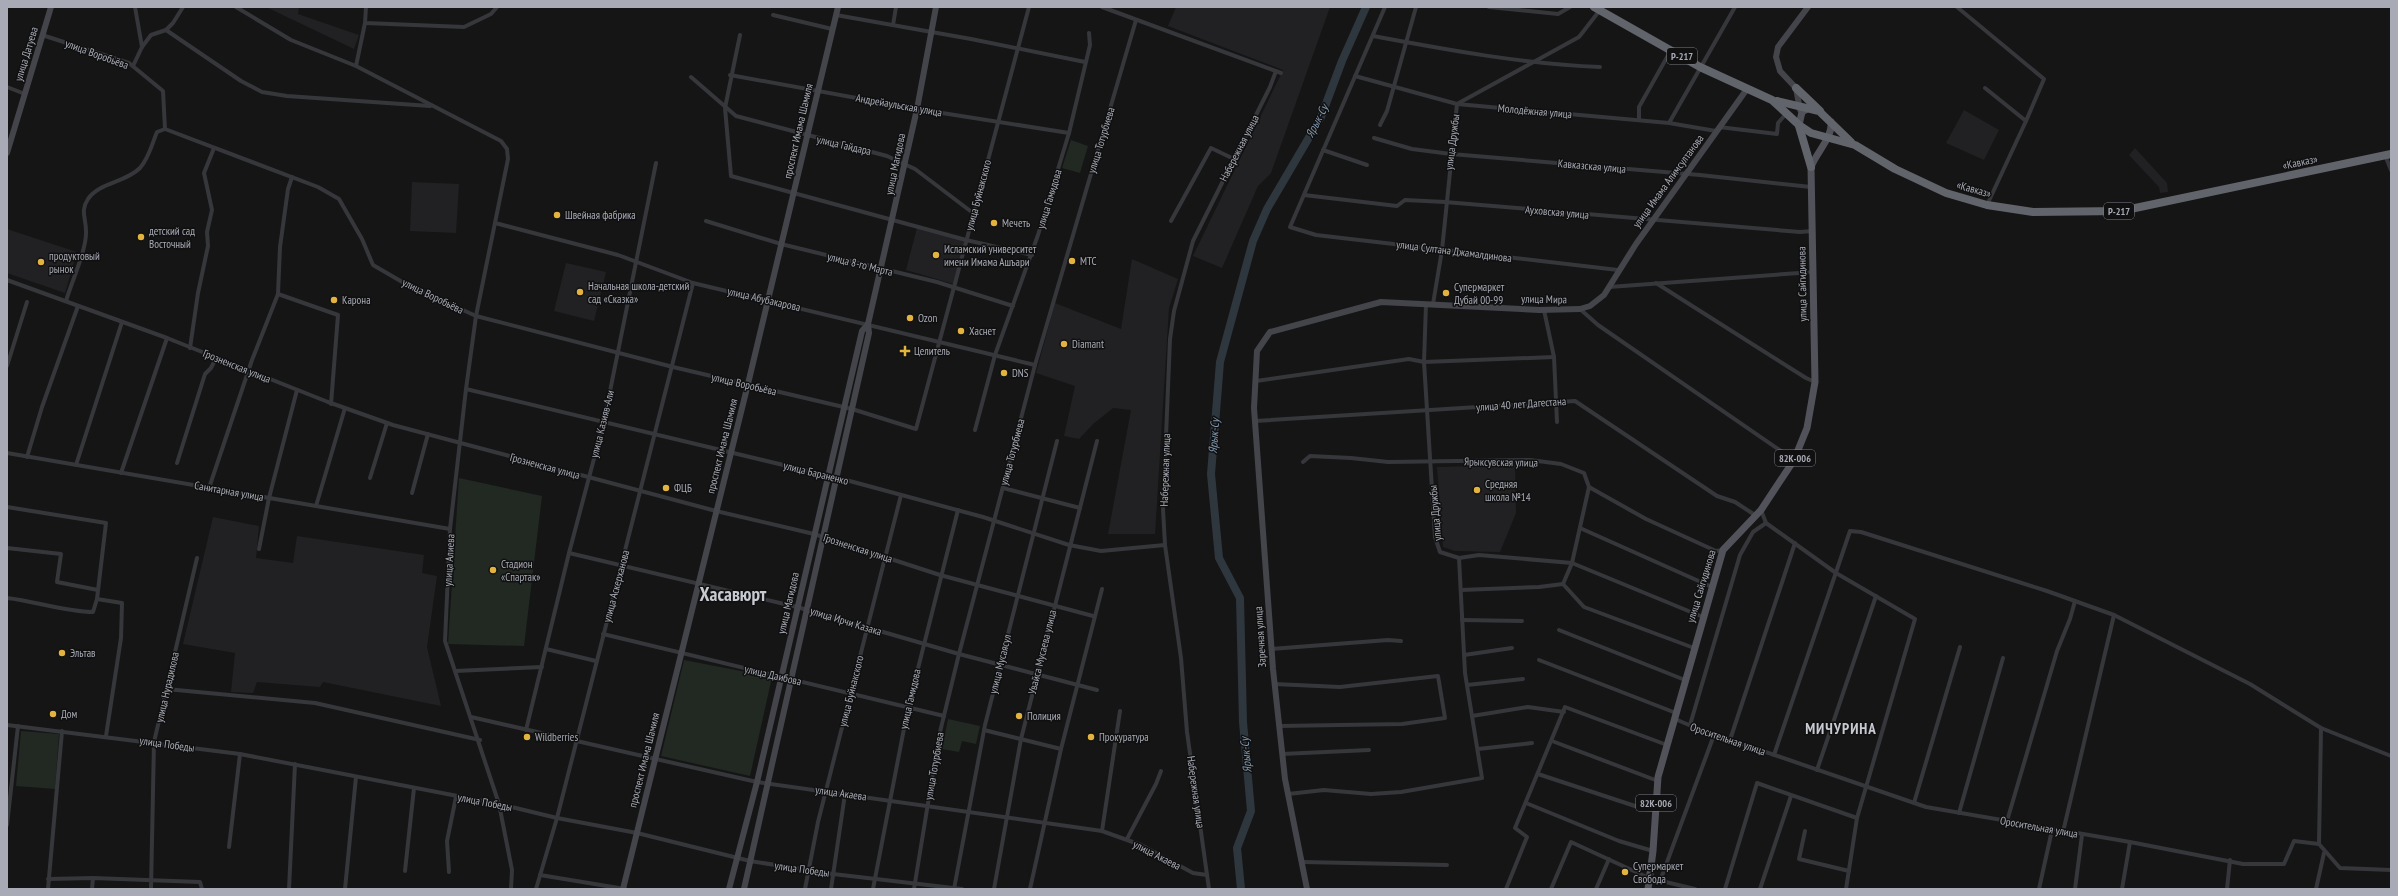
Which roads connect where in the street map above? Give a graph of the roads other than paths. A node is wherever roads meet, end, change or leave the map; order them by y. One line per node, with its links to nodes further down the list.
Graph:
1 (52, 7): 29 (main road, улица Датуева)
2 (136, 7): 33 (street)
3 (183, 7): 26 (street)
4 (236, 7): 39 (street)
5 (366, 7): 23 (street)
6 (497, 7): 23 (street)
7 (838, 7): 21 (main road, проспект Имама Шамиля)
8 (896, 7): 24 (street)
9 (936, 7): 27 (main road, улица Магидова)
10 (1029, 7): 34 (street, улица Буйнакского)
11 (1102, 7): 22 (street)
12 (1385, 7): 31 (street)
13 (1416, 7): 32 (street)
14 (1489, 7): 15 (street)
15 (1570, 7)
16 (1735, 7): 41 (street)
17 (1808, 7): 47 (main road)
18 (1957, 7): 61 (street)
19 (1597, 8): 35 (highway, «Кавказ» / Р-217); 37 (street, улица Дружбы)
20 (773, 15): 25 (street)
21 (836, 15): 24 (street); 25 (main road, проспект Имама Шамиля)
22 (1136, 20): 78 (street, Набережная улица); 133 (street, улица Тотурбиева)
23 (365, 22): 39 (street)
24 (893, 25): 27 (street)
25 (832, 29): 50 (main road, проспект Имама Шамиля)
26 (166, 30): 33 (street); 54 (street)
27 (931, 32): 34 (street); 56 (main road, улица Магидова)
28 (1089, 33): 36 (street, улица Гамидова)
29 (42, 35): 38 (street, улица Воробьёва); 51 (main road, улица Датуева)
30 (740, 35): 42 (street)
31 (1373, 36): 32 (street); 43 (street)
32 (1405, 42): 37 (street); 46 (street)
33 (142, 47): 38 (street)
34 (1017, 48): 36 (street); 62 (street, улица Буйнакского)
35 (1671, 50): 41 (highway, «Кавказ» / Р-217); 60 (street)
36 (1085, 62): 68 (street, улица Гамидова)
37 (1536, 62): 40 (street); 53 (street, улица Дружбы)
38 (133, 66): 66 (street, улица Воробьёва)
39 (356, 66): 54 (street)
40 (1600, 67)
41 (1700, 67): 49 (highway, «Кавказ» / Р-217); 63 (street)
42 (730, 74): 50 (street, Андрейаульская улица); 55 (street)
43 (1356, 76): 46 (street, Молодёжная улица); 74 (street)
44 (691, 77): 55 (street, улица Гайдара)
45 (7, 87): 51 (street)
46 (1393, 87): 53 (street, Молодёжная улица); 64 (street)
47 (1796, 88): 57 (main road); 59 (highway, Р-217)
48 (1985, 88): 61 (street)
49 (1747, 89): 52 (highway, «Кавказ» / Р-217); 67 (main road, улица Имама Алимсултанова)
50 (818, 90): 56 (street, Андрейаульская улица); 69 (main road, проспект Имама Шамиля)
51 (25, 94): 75 (main road, улица Датуева)
52 (1772, 100): 57 (highway, Р-217); 65 (highway, «Кавказ» / Р-217)
53 (1457, 104): 60 (street, Молодёжная улица); 76 (street, улица Дружбы)
54 (434, 106): 96 (street, улица Алиева)
55 (725, 108): 69 (street, улица Гайдара); 87 (street)
56 (917, 109): 62 (street, Андрейаульская улица); 80 (main road, улица Магидова)
57 (1800, 111): 59 (highway, Р-217); 65 (main road)
58 (1785, 115): 67 (street, Молодёжная улица)
59 (1829, 119): 70 (main road); 72 (highway, Р-217)
60 (1638, 120): 63 (street, Молодёжная улица)
61 (2026, 121): 90 (street)
62 (997, 122): 68 (street, Андрейаульская улица); 91 (street, улица Буйнакского)
63 (1669, 122): 67 (street, Молодёжная улица)
64 (1380, 125)
65 (1799, 125): 70 (highway, «Кавказ» / Р-217); 82 (highway)
66 (166, 129): 73 (street, улица Воробьёва); 112 (street)
67 (1718, 129): 84 (main road, улица Имама Алимсултанова)
68 (1069, 133): 101 (street, улица Гамидова)
69 (808, 137): 80 (street, улица Гайдара); 87 (main road, проспект Имама Шамиля)
70 (1827, 137): 72 (highway, «Кавказ» / Р-217); 82 (main road, 82К-006)
71 (1374, 138): 76 (street, Кавказская улица)
72 (1855, 145): 90 (highway, «Кавказ» / Р-217)
73 (214, 148): 85 (street, улица Воробьёва); 126 (street)
74 (1323, 150): 81 (street); 88 (street)
75 (7, 153)
76 (1451, 154): 84 (street, Кавказская улица); 89 (street, улица Дружбы)
77 (2388, 154): 83 (street); 90 (highway, «Кавказ» / Р-217)
78 (1234, 159): 94 (street); 196 (street, Набережная улица)
79 (656, 163): 102 (street, улица Казияв-Али)
80 (905, 164): 91 (street, улица Гайдара); 92 (main road, улица Магидова)
81 (1367, 165)
82 (1811, 167): 86 (main road, улица Сайгидинова / 82К-006)
83 (2391, 170)
84 (1686, 174): 86 (street, Кавказская улица); 93 (main road, улица Имама Алимсултанова)
85 (292, 177): 111 (street); 121 (street, улица Воробьёва)
86 (1811, 187): 97 (main road, улица Сайгидинова / 82К-006)
87 (794, 194): 92 (street); 99 (main road, проспект Имама Шамиля)
88 (1304, 195): 89 (street, Ауховская улица); 100 (street, улица Султана Джамалдинова)
89 (1445, 202): 93 (street, Ауховская улица); 100 (street, улица Дружбы)
90 (1987, 205)
91 (973, 213): 98 (street, улица Буйнакского)
92 (893, 220): 98 (street); 103 (main road, улица Магидова)
93 (1653, 220): 97 (street, Ауховская улица); 104 (main road, улица Имама Алимсултанова)
94 (1170, 221)
95 (706, 222): 99 (street, улица 8-го Марта)
96 (495, 223): 102 (street, улица Абубакарова); 121 (street, улица Алиева)
97 (1813, 231): 105 (main road, улица Сайгидинова / 82К-006)
98 (966, 240): 101 (street); 110 (street, улица Буйнакского)
99 (781, 244): 103 (street, улица 8-го Марта); 113 (main road, проспект Имама Шамиля)
100 (1442, 250): 104 (street, улица Султана Джамалдинова); 116 (street, улица Дружбы)
101 (1032, 255): 118 (street, улица Гамидова)
102 (637, 263): 107 (street, улица Абубакарова); 128 (street, улица Казияв-Али)
103 (881, 269): 110 (street, улица 8-го Марта); 123 (main road, улица Магидова)
104 (1618, 270): 109 (main road, улица Имама Алимсултанова)
105 (1813, 272): 108 (street); 138 (main road, улица Сайгидинова / 82К-006)
106 (7, 280): 112 (street, Грозненская улица)
107 (693, 283): 113 (street, улица Абубакарова); 135 (street, улица Аскерханова)
108 (1655, 283): 109 (street); 138 (street)
109 (1609, 287): 119 (main road, улица Мира)
110 (953, 288): 118 (street, улица 8-го Марта); 125 (street, улица Буйнакского)
111 (278, 294): 136 (street); 143 (street)
112 (66, 301): 117 (street, Грозненская улица)
113 (767, 301): 123 (street, улица Абубакарова); 139 (main road, проспект Имама Шамиля)
114 (27, 302): 134 (street)
115 (1426, 304): 116 (main road, улица Мира); 127 (main road, улица Мира); 132 (street, улица Дружбы)
116 (1433, 304): 120 (main road, улица Мира)
117 (78, 306): 122 (street, Грозненская улица); 161 (street)
118 (1013, 306): 129 (street, улица Гамидова)
119 (1580, 309): 120 (main road, улица Мира); 162 (street)
120 (1544, 310): 130 (street)
121 (476, 316): 128 (street, улица Воробьёва); 140 (street, улица Алиева)
122 (122, 322): 124 (street, Грозненская улица); 166 (street)
123 (868, 324): 125 (street, улица Абубакарова); 144 (main road, улица Магидова); 146 (main road, улица Магидова)
124 (167, 338): 126 (street, Грозненская улица); 167 (street)
125 (939, 341): 129 (street, улица Абубакарова); 152 (street, улица Буйнакского)
126 (190, 348): 131 (street, Грозненская улица)
127 (1257, 351): 137 (main road, Заречная улица)
128 (618, 353): 135 (street, улица Воробьёва); 149 (street, улица Казияв-Али)
129 (995, 355): 133 (street, улица Абубакарова); 153 (street, улица Гамидова)
130 (1554, 356): 132 (street); 142 (street)
131 (216, 358): 136 (street, Грозненская улица); 165 (street)
132 (1424, 362): 137 (street); 147 (street, улица Дружбы)
133 (1035, 365): 174 (street, улица Тотурбиева)
134 (7, 366)
135 (673, 367): 139 (street, улица Воробьёва); 155 (street, улица Аскерханова)
136 (248, 371): 141 (street, Грозненская улица); 173 (street)
137 (1256, 381): 148 (main road, Заречная улица)
138 (1815, 382): 162 (main road, улица Сайгидинова / 82К-006)
139 (748, 384): 144 (street, улица Воробьёва); 159 (main road, проспект Имама Шамиля)
140 (466, 389): 149 (street, улица Бараненко); 158 (street, улица Алиева)
141 (297, 390): 143 (street, Грозненская улица); 179 (street)
142 (1554, 401): 147 (street, улица 40 лет Дагестана); 150 (street); 186 (street, улица 40 лет Дагестана)
143 (331, 404): 145 (street, Грозненская улица)
144 (843, 407): 146 (street, улица Воробьёва); 168 (main road, улица Магидова)
145 (345, 408): 151 (street, Грозненская улица); 180 (street)
146 (852, 409): 152 (street, улица Воробьёва); 169 (main road, улица Магидова)
147 (1428, 410): 148 (street, улица 40 лет Дагестана); 164 (street, улица Дружбы)
148 (1255, 420): 237 (main road, Заречная улица)
149 (604, 421): 155 (street, улица Бараненко); 171 (street, улица Казияв-Али)
150 (1557, 422)
151 (387, 423): 154 (street, Грозненская улица); 170 (street)
152 (916, 429)
153 (975, 430)
154 (428, 434): 158 (street, Грозненская улица); 176 (street)
155 (655, 434): 159 (street, улица Бараненко); 175 (street, улица Аскерханова)
156 (1057, 441): 178 (street, улица Мусаясул)
157 (1097, 441): 182 (street, Увайса Мусаева улица)
158 (460, 443): 171 (street, Грозненская улица); 190 (street, улица Алиева)
159 (731, 452): 168 (street, улица Бараненко); 185 (main road, проспект Имама Шамиля)
160 (7, 453): 161 (street, Санитарная улица)
161 (27, 457): 166 (street, Санитарная улица)
162 (1794, 460): 184 (main road, улица Сайгидинова / 82К-006)
163 (1303, 462): 164 (street, Ярыксувская улица)
164 (1431, 462): 172 (street, Ярыксувская улица); 203 (street, улица Дружбы)
165 (177, 463)
166 (76, 465): 167 (street, Санитарная улица)
167 (121, 473): 173 (street, Санитарная улица)
168 (827, 476): 169 (street, улица Бараненко); 191 (main road, улица Магидова)
169 (835, 477): 177 (street, улица Бараненко); 193 (main road, улица Магидова)
170 (370, 478)
171 (589, 478): 175 (street, Грозненская улица); 200 (street, улица Казияв-Али)
172 (1589, 486): 189 (street); 199 (street, Ярыксувская улица)
173 (209, 488): 179 (street, Санитарная улица)
174 (1003, 488): 178 (street); 187 (street, улица Тотурбиева)
175 (640, 491): 185 (street, Грозненская улица); 205 (street, улица Аскерханова)
176 (412, 493)
177 (901, 495): 183 (street, улица Бараненко); 201 (street, улица Буйнакского)
178 (1043, 497): 182 (street); 192 (street, улица Мусаясул)
179 (269, 498): 180 (street, Санитарная улица); 198 (street)
180 (316, 506): 190 (street, Санитарная улица)
181 (7, 507): 213 (street)
182 (1080, 508): 195 (street, Увайса Мусаева улица)
183 (958, 510): 187 (street, улица Бараненко); 207 (street, улица Гамидова)
184 (1761, 510): 186 (main road, улица Сайгидинова / 82К-006); 188 (street)
185 (716, 511): 191 (street, Грозненская улица); 208 (main road, проспект Имама Шамиля)
186 (1754, 515): 199 (main road, улица Сайгидинова / 82К-006)
187 (994, 521): 192 (street, улица Бараненко); 210 (street, улица Тотурбиева)
188 (1766, 522): 194 (street); 268 (street)
189 (1580, 528): 204 (street); 211 (street)
190 (450, 529): 246 (street, улица Алиева)
191 (814, 534): 193 (street, Грозненская улица); 221 (main road, улица Магидова)
192 (1034, 534): 195 (street, улица Бараненко); 215 (street, улица Мусаясул)
193 (823, 537): 201 (street, Грозненская улица); 222 (main road, улица Магидова)
194 (1795, 543): 206 (street); 277 (street)
195 (1069, 545): 196 (street, улица Бараненко); 220 (street, Увайса Мусаева улица)
196 (1165, 545): 345 (street, Набережная улица)
197 (7, 548): 213 (street)
198 (259, 549)
199 (1722, 550): 211 (main road, улица Сайгидинова / 82К-006)
200 (569, 553): 205 (street, улица Ирчи Казака); 236 (street, улица Казияв-Али)
201 (885, 557): 207 (street, Грозненская улица); 228 (street, улица Буйнакского)
202 (197, 558): 255 (street, улица Нурадилова)
203 (1459, 558): 204 (street); 214 (street)
204 (1572, 562): 209 (street); 225 (street)
205 (621, 566): 208 (street, улица Ирчи Казака); 230 (street, улица Аскерханова)
206 (1836, 573): 216 (street); 219 (street); 288 (street)
207 (940, 576): 210 (street, Грозненская улица); 232 (street, улица Гамидова)
208 (698, 584): 221 (street, улица Ирчи Казака); 238 (main road, проспект Имама Шамиля)
209 (1563, 584): 214 (street); 235 (street)
210 (978, 586): 215 (street, Грозненская улица); 239 (street, улица Тотурбиева)
211 (1712, 587): 225 (main road, улица Сайгидинова / 82К-006)
212 (1102, 589): 224 (street)
213 (98, 590): 218 (street)
214 (1461, 590): 226 (street)
215 (1018, 596): 220 (street, Грозненская улица); 244 (street, улица Мусаясул)
216 (1876, 596): 292 (street); 299 (street)
217 (7, 598): 218 (street)
218 (97, 599): 274 (street)
219 (2075, 601): 223 (street); 317 (street)
220 (1054, 605): 224 (street, Грозненская улица); 247 (street, Увайса Мусаева улица)
221 (797, 607): 222 (street, улица Ирчи Казака); 248 (main road, улица Магидова)
222 (807, 610): 228 (street, улица Ирчи Казака); 249 (main road, улица Магидова)
223 (2114, 615): 269 (street); 323 (street)
224 (1093, 616): 254 (street)
225 (1703, 617): 235 (main road, улица Сайгидинова / 82К-006)
226 (1462, 620): 227 (street); 240 (street)
227 (1522, 621)
228 (867, 628): 232 (street, улица Ирчи Казака); 257 (street, улица Буйнакского)
229 (1559, 630): 251 (street)
230 (603, 634): 238 (street, улица Даибова); 243 (street, улица Аскерханова)
231 (1401, 641): 237 (street)
232 (923, 644): 239 (street, улица Ирчи Казака); 258 (street, улица Гамидова)
233 (1960, 647): 308 (street)
234 (1512, 648): 240 (street)
235 (1694, 648): 251 (main road, улица Сайгидинова / 82К-006)
236 (546, 649): 243 (street); 245 (street, улица Казияв-Али)
237 (1271, 649): 252 (main road, Заречная улица)
238 (681, 653): 248 (street, улица Даибова); 290 (main road, проспект Имама Шамиля)
239 (959, 654): 244 (street, улица Ирчи Казака); 261 (street, улица Тотурбиева)
240 (1464, 655): 253 (street)
241 (2003, 658): 313 (street)
242 (1539, 660): 263 (street, Оросительная улица)
243 (596, 661): 280 (street, улица Аскерханова)
244 (1000, 665): 247 (street, улица Ирчи Казака); 271 (street, улица Мусаясул)
245 (542, 667): 246 (street); 270 (street, улица Казияв-Али)
246 (456, 671): 264 (street, улица Алиева)
247 (1037, 675): 254 (street, улица Ирчи Казака); 275 (street, Увайса Мусаева улица)
248 (781, 677): 249 (street, улица Даибова); 297 (main road, улица Магидова)
249 (791, 679): 257 (street, улица Даибова); 298 (main road, улица Магидова)
250 (1523, 679): 253 (street)
251 (1685, 680): 263 (main road, улица Сайгидинова / 82К-006)
252 (1274, 684): 267 (main road, Заречная улица); 267 (street)
253 (1467, 685): 262 (street)
254 (1076, 686): 256 (street, улица Ирчи Казака); 283 (street)
255 (166, 689): 276 (street); 279 (street, улица Нурадилова)
256 (1097, 690)
257 (850, 694): 258 (street, улица Даибова); 301 (street, улица Буйнакского)
258 (908, 708): 261 (street, улица Даибова); 306 (street, улица Гамидова)
259 (1564, 710): 262 (street); 278 (street); 282 (street)
260 (1120, 711): 321 (street)
261 (944, 716): 310 (street, улица Тотурбиева)
262 (1472, 716): 284 (street)
263 (1675, 716): 268 (street, Оросительная улица); 282 (main road, улица Сайгидинова / 82К-006)
264 (470, 717): 270 (street, улица Акаева); 276 (street, улица Алиева)
265 (7, 725): 266 (street, улица Победы)
266 (18, 726): 272 (street, улица Победы); 319 (street)
267 (1279, 726): 287 (main road, Заречная улица)
268 (1690, 726): 273 (street, Оросительная улица)
269 (2321, 728): 289 (street); 328 (street)
270 (526, 730): 280 (street, улица Акаева)
271 (984, 730): 275 (street); 312 (street, улица Мусаясул)
272 (62, 731): 274 (street, улица Победы); 348 (street)
273 (1714, 734): 277 (street, Оросительная улица); 351 (street)
274 (106, 736): 279 (street, улица Победы)
275 (1021, 739): 283 (street); 314 (street, Увайса Мусаева улица)
276 (480, 740): 309 (street, улица Алиева)
277 (1730, 740): 288 (street, Оросительная улица)
278 (1552, 741): 294 (street); 296 (street)
279 (154, 742): 286 (street, улица Победы); 349 (street, улица Нурадилова)
280 (575, 742): 290 (street, улица Акаева); 315 (street, улица Аскерханова)
281 (1532, 743): 284 (street)
282 (1667, 744): 296 (main road, улица Сайгидинова / 82К-006)
283 (1061, 749): 318 (street)
284 (1478, 749): 303 (street)
285 (1369, 750): 287 (street)
286 (240, 754): 291 (street, улица Победы); 329 (street)
287 (1282, 754): 303 (main road, Заречная улица)
288 (1774, 755): 292 (street, Оросительная улица)
289 (2391, 756)
290 (655, 760): 297 (street, улица Акаева); 324 (main road, проспект Имама Шамиля)
291 (295, 764): 295 (street, улица Победы); 357 (street)
292 (1818, 770): 299 (street, Оросительная улица)
293 (1160, 771): 326 (street)
294 (1538, 774): 307 (street); 311 (street)
295 (356, 777): 300 (street, улица Победы); 358 (street)
296 (1658, 781): 311 (main road, улица Сайгидинова / 82К-006)
297 (757, 782): 298 (street, улица Акаева); 332 (main road, улица Магидова)
298 (769, 784): 301 (street, улица Акаева); 335 (main road, улица Магидова)
299 (1867, 787): 308 (street, Оросительная улица); 316 (street)
300 (414, 788): 305 (street, улица Победы); 339 (street)
301 (826, 791): 302 (street, улица Акаева); 340 (street, улица Буйнакского)
302 (845, 794): 306 (street, улица Акаева); 343 (street)
303 (1288, 794): 336 (main road, Заречная улица)
304 (1791, 796): 316 (street); 379 (street); 380 (street)
305 (456, 797): 309 (street, улица Победы); 342 (street)
306 (888, 800): 310 (street, улица Акаева); 350 (street, улица Гамидова)
307 (1526, 803): 330 (street); 374 (street)
308 (1914, 803): 313 (street, Оросительная улица)
309 (499, 804): 315 (street, улица Победы); 359 (street, улица Алиева)
310 (926, 805): 312 (street, улица Акаева); 352 (street, улица Тотурбиева)
311 (1655, 810): 330 (main road, улица Сайгидинова / 82К-006)
312 (968, 812): 314 (street, улица Акаева); 368 (street, улица Мусаясул)
313 (1959, 813): 317 (street, Оросительная улица)
314 (1005, 817): 318 (street, улица Акаева); 370 (street, Увайса Мусаева улица)
315 (556, 818): 324 (street, улица Победы); 344 (street, улица Аскерханова)
316 (1857, 818): 341 (street)
317 (2007, 821): 320 (street, Оросительная улица)
318 (1044, 823): 321 (street, улица Акаева); 371 (street)
319 (7, 825)
320 (2052, 830): 323 (street, Оросительная улица); 382 (street)
321 (1102, 831): 326 (street, улица Акаева)
322 (1805, 831): 341 (street)
323 (2063, 832): 325 (street, Оросительная улица)
324 (637, 833): 332 (street, улица Победы); 361 (main road, проспект Имама Шамиля)
325 (2082, 835): 327 (street, Оросительная улица); 383 (street)
326 (1127, 840): 345 (street, улица Акаева)
327 (2130, 842): 334 (street, Оросительная улица); 384 (street)
328 (2319, 844): 331 (street); 334 (street, Оросительная улица)
329 (229, 848)
330 (1653, 851): 347 (main road, улица Сайгидинова / 82К-006)
331 (2324, 853): 338 (street); 386 (street)
332 (737, 858): 335 (street, улица Победы); 362 (main road, улица Магидова)
333 (1609, 859): 347 (street); 375 (street); 376 (street)
334 (2230, 860): 385 (street)
335 (750, 862): 340 (street, улица Победы); 363 (main road, улица Магидова)
336 (1302, 862): 337 (street); 373 (main road, Заречная улица)
337 (1447, 865)
338 (2391, 870)
339 (405, 871)
340 (810, 871): 343 (street, улица Победы); 364 (street, улица Буйнакского)
341 (1849, 871): 381 (street)
342 (449, 872)
343 (833, 874): 350 (street, улица Победы); 365 (street)
344 (540, 875): 360 (street, улица Аскерханова); 361 (street)
345 (1207, 875): 372 (street, Набережная улица)
346 (93, 878): 348 (street); 349 (street); 354 (street)
347 (1650, 878): 351 (street); 377 (main road, улица Сайгидинова / 82К-006)
348 (48, 879): 353 (street)
349 (151, 879): 355 (street, улица Нурадилова); 356 (street)
350 (874, 879): 352 (street, улица Победы); 366 (street, улица Гамидова)
351 (1660, 881): 378 (street)
352 (915, 883): 367 (street, улица Тотурбиева); 368 (street, улица Победы)
353 (48, 889)
354 (92, 889)
355 (151, 889)
356 (202, 889)
357 (289, 889)
358 (345, 889)
359 (511, 889)
360 (536, 889)
361 (624, 889)
362 (729, 889)
363 (744, 889)
364 (805, 889)
365 (831, 889)
366 (873, 889)
367 (914, 889)
368 (954, 889): 369 (street, улица Победы)
369 (962, 889)
370 (994, 889)
371 (1030, 889)
372 (1209, 889)
373 (1307, 889)
374 (1506, 889)
375 (1551, 889)
376 (1596, 889)
377 (1648, 889)
378 (1695, 889)
379 (1725, 889)
380 (1760, 889)
381 (1846, 889)
382 (2039, 889)
383 (2075, 889)
384 (2122, 889)
385 (2227, 889)
386 (2316, 889)

